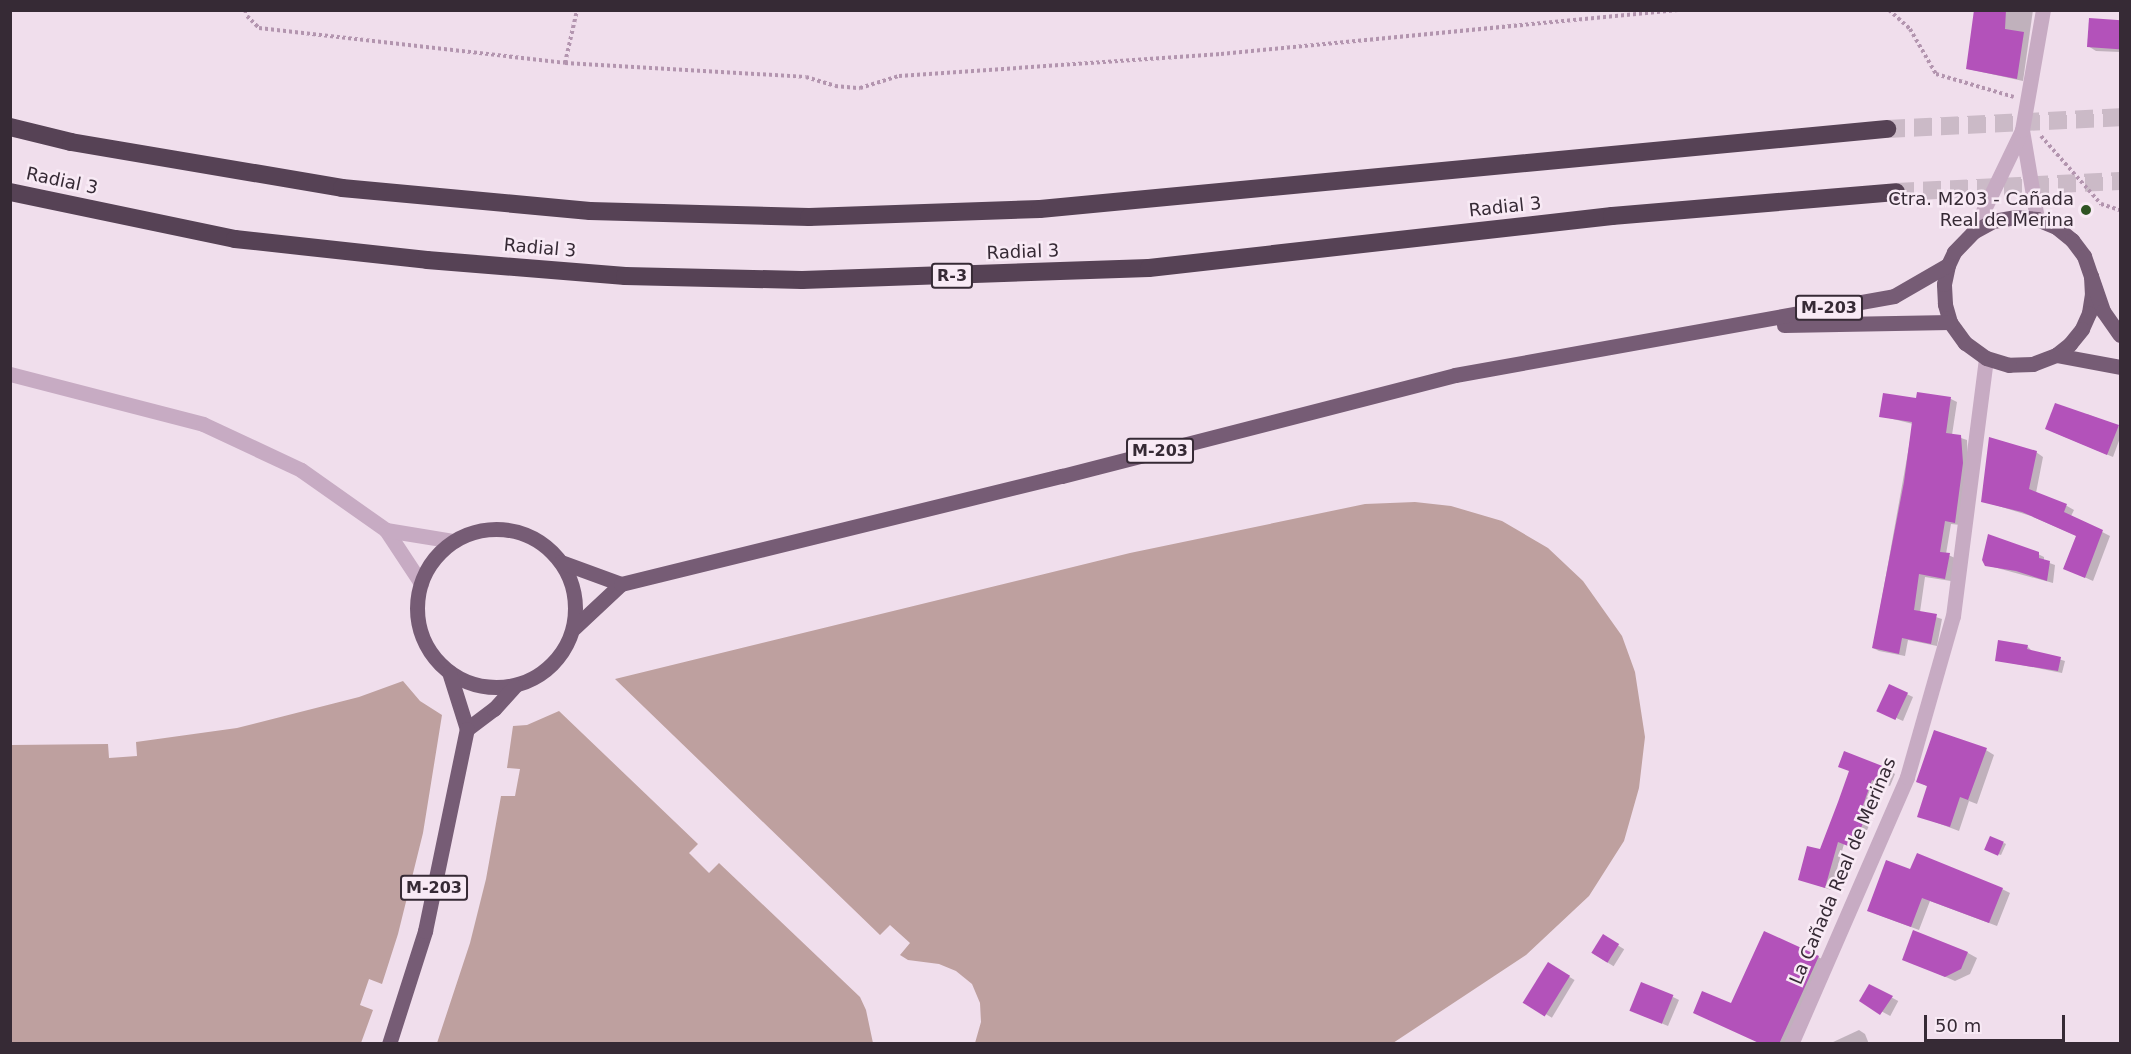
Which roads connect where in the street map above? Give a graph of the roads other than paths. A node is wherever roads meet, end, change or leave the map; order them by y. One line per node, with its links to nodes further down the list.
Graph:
1 (2043, 10): 2 (street)
2 (2023, 124): 7 (street); 8 (street)
3 (10, 127): 4 (highway)
4 (1887, 129)
5 (10, 192): 6 (highway, Radial 3 / R-3)
6 (1896, 192)
7 (2037, 219): 8 (main road, M-203); 10 (main road, M-203)
8 (1973, 232): 9 (main road, M-203)
9 (1948, 265): 11 (main road, M-203); 12 (main road, M-203)
10 (2091, 276): 13 (main road, M-203); 14 (main road, M-203)
11 (1950, 322): 12 (main road, M-203); 15 (main road, M-203)
12 (1703, 332): 22 (main road, M-203)
13 (2121, 335)
14 (2056, 355): 15 (main road, M-203); 16 (main road, M-203)
15 (1986, 358): 28 (street, La Cañada Real de Merinas)
16 (2121, 367)
17 (10, 374): 18 (street)
18 (386, 530): 19 (street); 21 (street)
19 (454, 541): 20 (main road); 21 (main road)
20 (561, 562): 22 (main road); 23 (main road)
21 (421, 584): 24 (main road)
22 (621, 584): 23 (main road, M-203)
23 (574, 628): 25 (main road)
24 (449, 672): 25 (main road); 26 (main road, M-203)
25 (515, 686): 26 (main road)
26 (467, 729): 27 (main road, M-203)
27 (389, 1044)
28 (1791, 1044)

